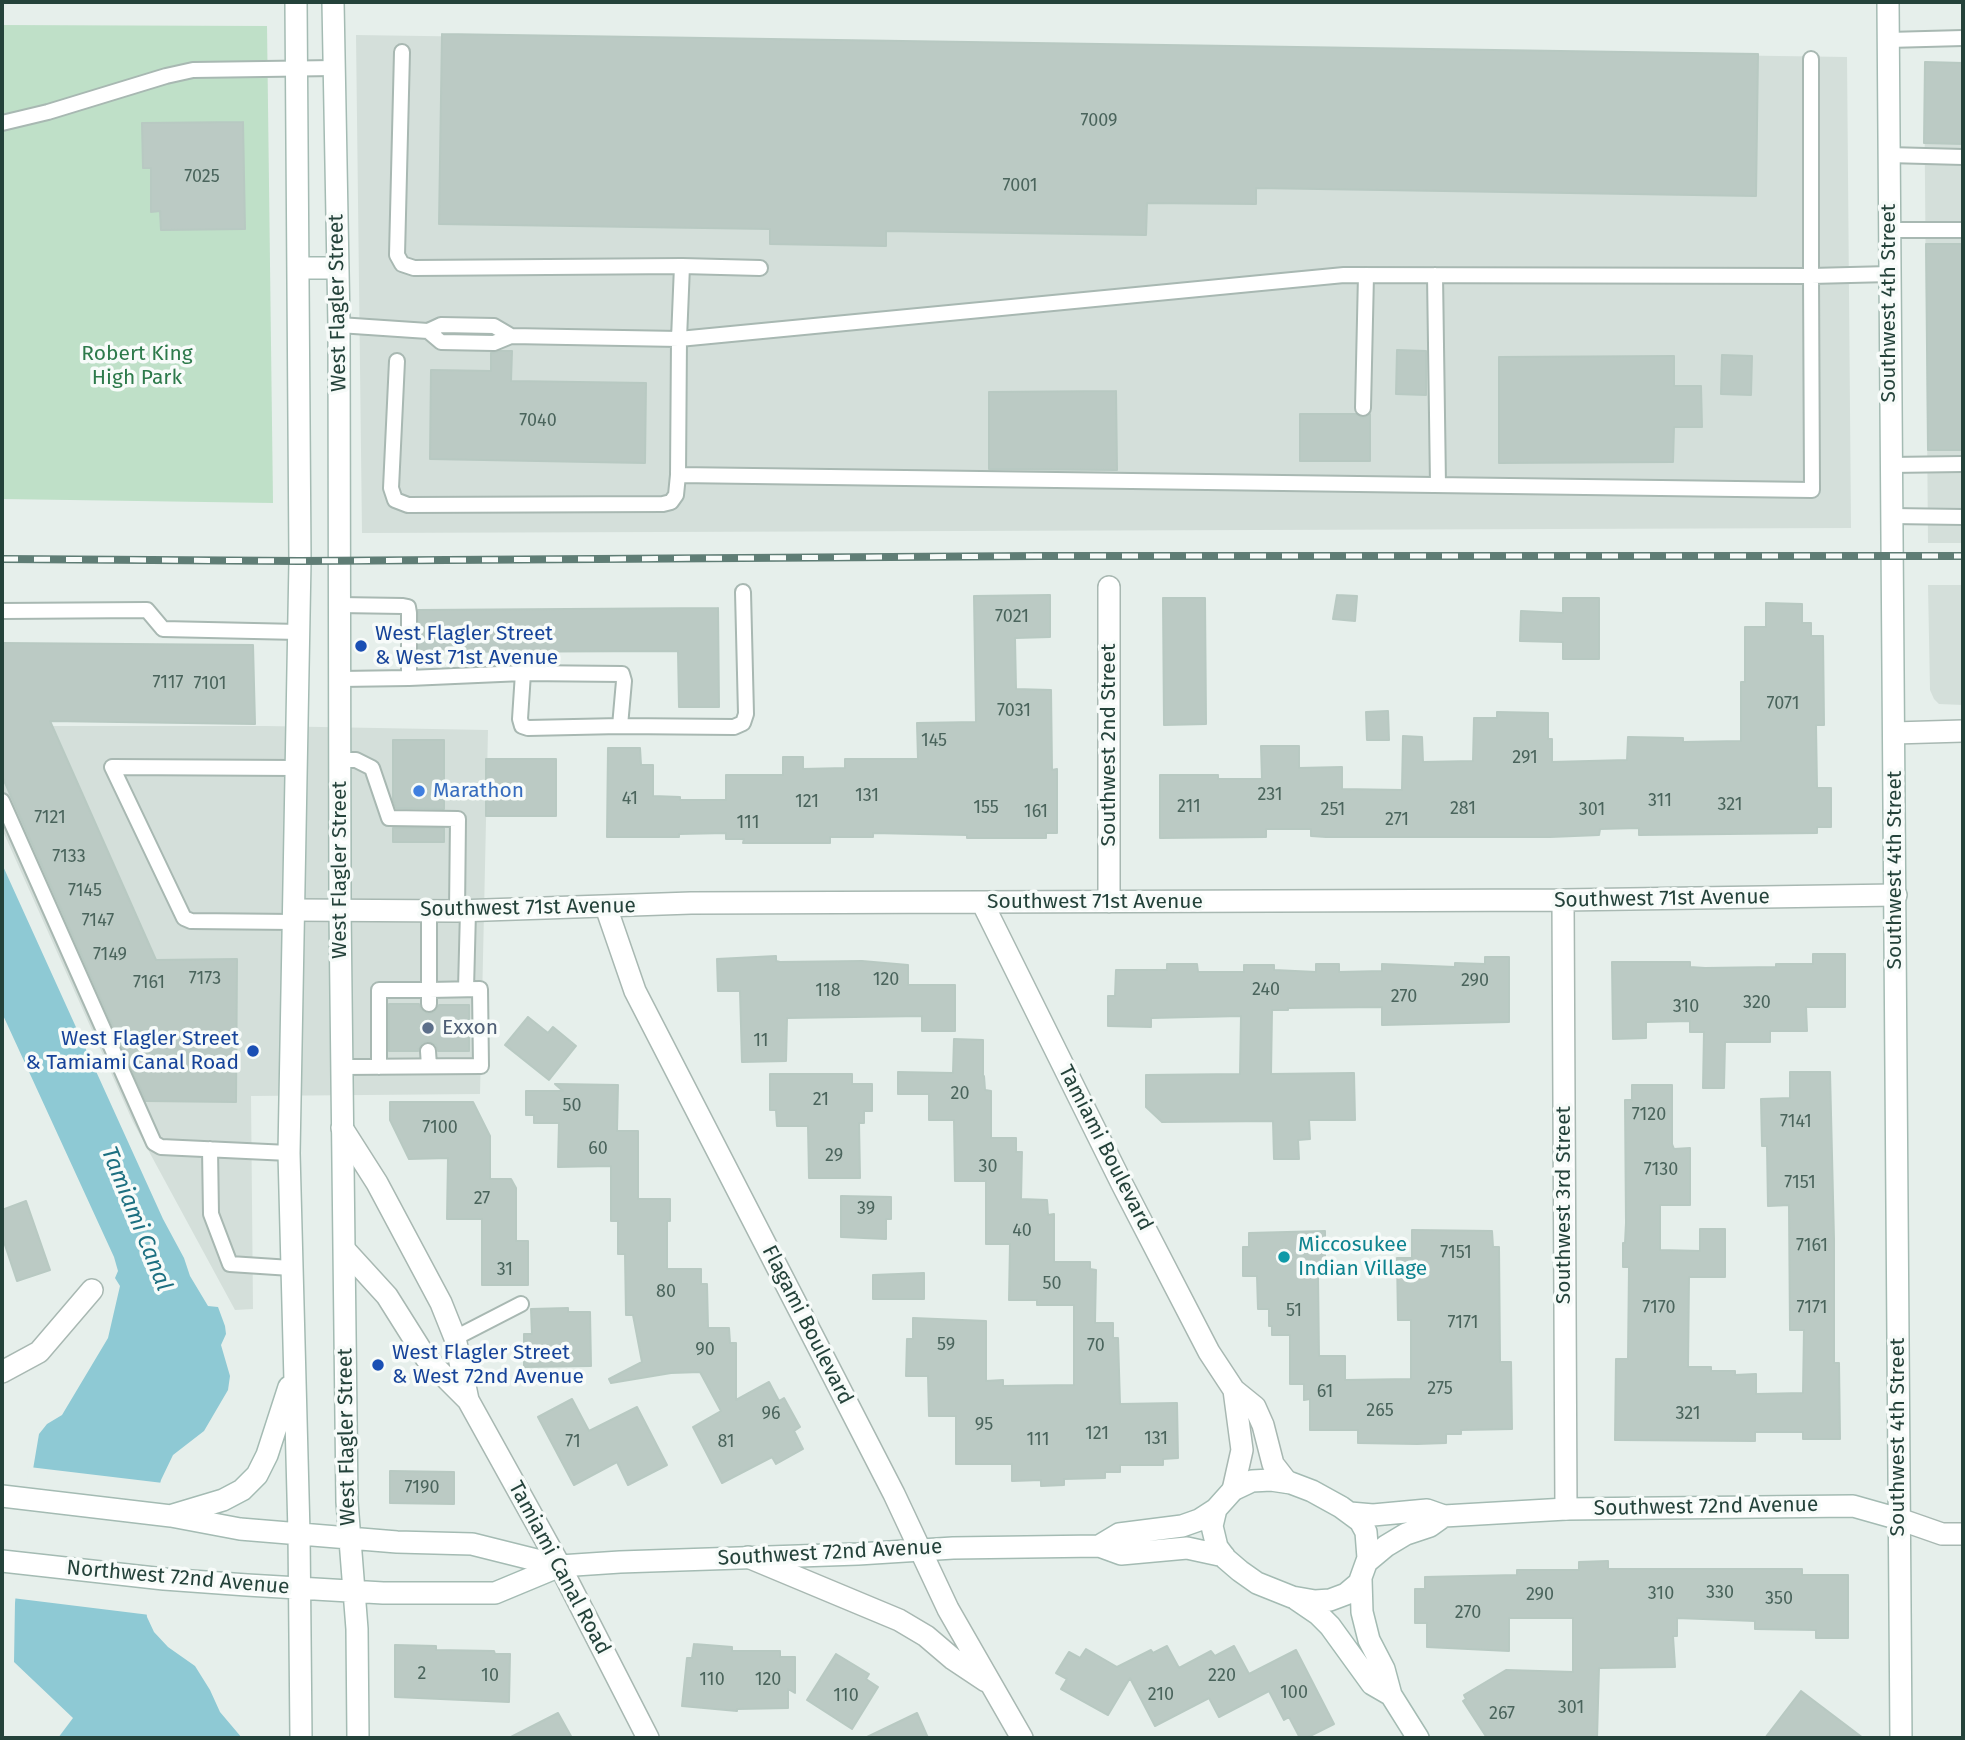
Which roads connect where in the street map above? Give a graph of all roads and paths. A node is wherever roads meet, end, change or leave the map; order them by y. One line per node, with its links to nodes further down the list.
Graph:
1 (296, 2): 8 (street, West Flagler Street)
2 (333, 2): 9 (street, West Flagler Street)
3 (1888, 2): 5 (street, Southwest 4th Street)
4 (1963, 38): 5 (lane)
5 (1888, 40): 11 (street, Southwest 4th Street)
6 (402, 52): 15 (lane)
7 (1811, 59): 22 (lane)
8 (297, 68): 9 (lane); 10 (lane); 16 (street, West Flagler Street)
9 (334, 68): 17 (street, West Flagler Street)
10 (2, 122)
11 (1888, 155): 12 (lane); 13 (street, Southwest 4th Street)
12 (1963, 157)
13 (1889, 230): 14 (lane); 19 (street, Southwest 4th Street)
14 (1963, 230)
15 (681, 267): 18 (lane); 24 (lane)
16 (299, 268): 17 (street); 37 (street, West Flagler Street)
17 (338, 268): 23 (street, West Flagler Street)
18 (760, 268)
19 (1890, 274): 22 (lane); 28 (street, Southwest 4th Street)
20 (1366, 275): 21 (lane); 24 (lane); 26 (lane)
21 (1435, 275): 22 (lane); 30 (lane)
22 (1811, 276): 30 (lane)
23 (339, 325): 24 (lane); 35 (street, West Flagler Street)
24 (679, 339): 29 (lane)
25 (397, 361): 29 (lane)
26 (1363, 408)
27 (1963, 464): 28 (lane)
28 (1890, 465): 31 (street, Southwest 4th Street)
29 (678, 474): 30 (lane)
30 (1438, 485)
31 (1892, 516): 32 (lane); 43 (street, Southwest 4th Street)
32 (1963, 517)
33 (1109, 587): 50 (street, Southwest 2nd Street)
34 (743, 592): 41 (lane)
35 (339, 606): 39 (lane); 40 (street, West Flagler Street)
36 (2, 611): 37 (lane)
37 (299, 632): 45 (street, West Flagler Street)
38 (523, 673): 39 (lane); 41 (lane); 41 (lane)
39 (409, 678): 40 (lane)
40 (340, 679): 44 (street, West Flagler Street)
41 (620, 726)
42 (1963, 731): 43 (street)
43 (1894, 733): 47 (street, Southwest 4th Street)
44 (340, 760): 52 (street, West Flagler Street); 54 (lane)
45 (296, 768): 55 (street, West Flagler Street); 55 (lane)
46 (2, 801): 61 (lane)
47 (1896, 895): 48 (street, Southwest 71st Avenue); 80 (street, Southwest 4th Street)
48 (1563, 900): 50 (street, Southwest 71st Avenue); 76 (street, Southwest 3rd Street)
49 (982, 902): 50 (street, Southwest 71st Avenue); 51 (street, Southwest 71st Avenue); 70 (street, Tamiami Boulevard)
50 (1109, 902)
51 (606, 906): 54 (street, Southwest 71st Avenue); 85 (street, Flagami Boulevard)
52 (340, 911): 53 (street, Southwest 71st Avenue); 55 (street, Southwest 71st Avenue); 58 (street, West Flagler Street)
53 (429, 911): 54 (street, Southwest 71st Avenue); 57 (lane)
54 (463, 911): 56 (lane)
55 (294, 916): 62 (street, West Flagler Street)
56 (466, 989): 57 (lane); 59 (lane)
57 (429, 997): 59 (lane)
58 (342, 1067): 59 (lane); 60 (street, West Flagler Street)
59 (379, 1067)
60 (342, 1128): 63 (street, West Flagler Street); 67 (street, Tamiami Canal Road)
61 (210, 1149): 62 (lane); 64 (lane)
62 (289, 1153): 64 (street, West Flagler Street)
63 (345, 1250): 71 (street, Tamiami Canal Road); 83 (street, West Flagler Street)
64 (291, 1268): 69 (street, West Flagler Street)
65 (92, 1290): 68 (street)
66 (521, 1304): 67 (lane)
67 (455, 1338): 71 (street, Tamiami Canal Road)
68 (2, 1372)
69 (295, 1372): 78 (street); 81 (street, West Flagler Street)
70 (1234, 1390): 72 (street, Tamiami Boulevard); 73 (street, Tamiami Boulevard)
71 (468, 1400): 89 (street, Tamiami Canal Road)
72 (1287, 1482): 73 (street); 77 (street)
73 (1233, 1490): 75 (street)
74 (3, 1496): 78 (street)
75 (1216, 1509): 84 (street, Southwest 72nd Avenue); 86 (street)
76 (1566, 1509): 79 (street, Southwest 72nd Avenue); 80 (street, Southwest 72nd Avenue)
77 (1350, 1513): 79 (street, Southwest 72nd Avenue); 90 (street)
78 (171, 1516): 81 (street)
79 (1444, 1516): 90 (street, Southwest 72nd Avenue)
80 (1899, 1519): 82 (street, Southwest 72nd Avenue); 101 (street, Southwest 4th Street)
81 (299, 1533): 83 (street); 91 (street, West Flagler Street)
82 (1963, 1534)
83 (349, 1536): 89 (street, Southwest 72nd Avenue); 92 (street, West Flagler Street)
84 (1099, 1546): 85 (street, Southwest 72nd Avenue); 86 (street, Southwest 72nd Avenue)
85 (920, 1550): 87 (street, Southwest 72nd Avenue); 94 (street, Flagami Boulevard)
86 (1224, 1556): 93 (street)
87 (748, 1557): 89 (street, Southwest 72nd Avenue); 94 (street)
88 (2, 1562): 91 (street, Northwest 72nd Avenue)
89 (560, 1566): 92 (street, Southwest 72nd Avenue); 98 (street, Tamiami Canal Road)
90 (1364, 1570): 93 (street); 95 (street)
91 (299, 1588): 92 (street, Northwest 72nd Avenue); 96 (street, West Flagler Street)
92 (354, 1592): 97 (street, West Flagler Street)
93 (1292, 1597): 95 (street)
94 (991, 1685): 99 (street, Flagami Boulevard)
95 (1391, 1695): 100 (street)
96 (301, 1738)
97 (358, 1738)
98 (648, 1738)
99 (1022, 1738)
100 (1418, 1738)
101 (1901, 1738)

